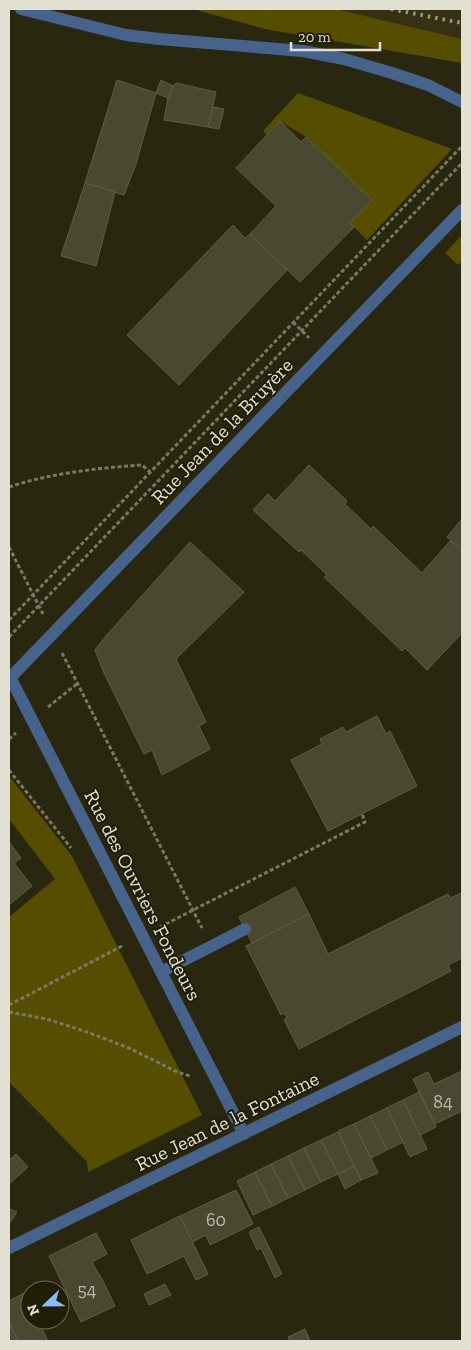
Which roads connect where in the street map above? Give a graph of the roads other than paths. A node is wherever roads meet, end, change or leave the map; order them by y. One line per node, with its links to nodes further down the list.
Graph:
1 (21, 9): 2 (street)
2 (462, 102)
3 (462, 210): 4 (street, Rue Jean de la Bruyère)
4 (9, 677): 6 (street, Rue des Ouvriers Fondeurs)
5 (245, 929): 6 (street)
6 (161, 972): 8 (street, Rue des Ouvriers Fondeurs)
7 (462, 1027): 8 (street, Rue Jean de la Fontaine)
8 (244, 1134): 9 (street, Rue Jean de la Fontaine)
9 (9, 1248)

